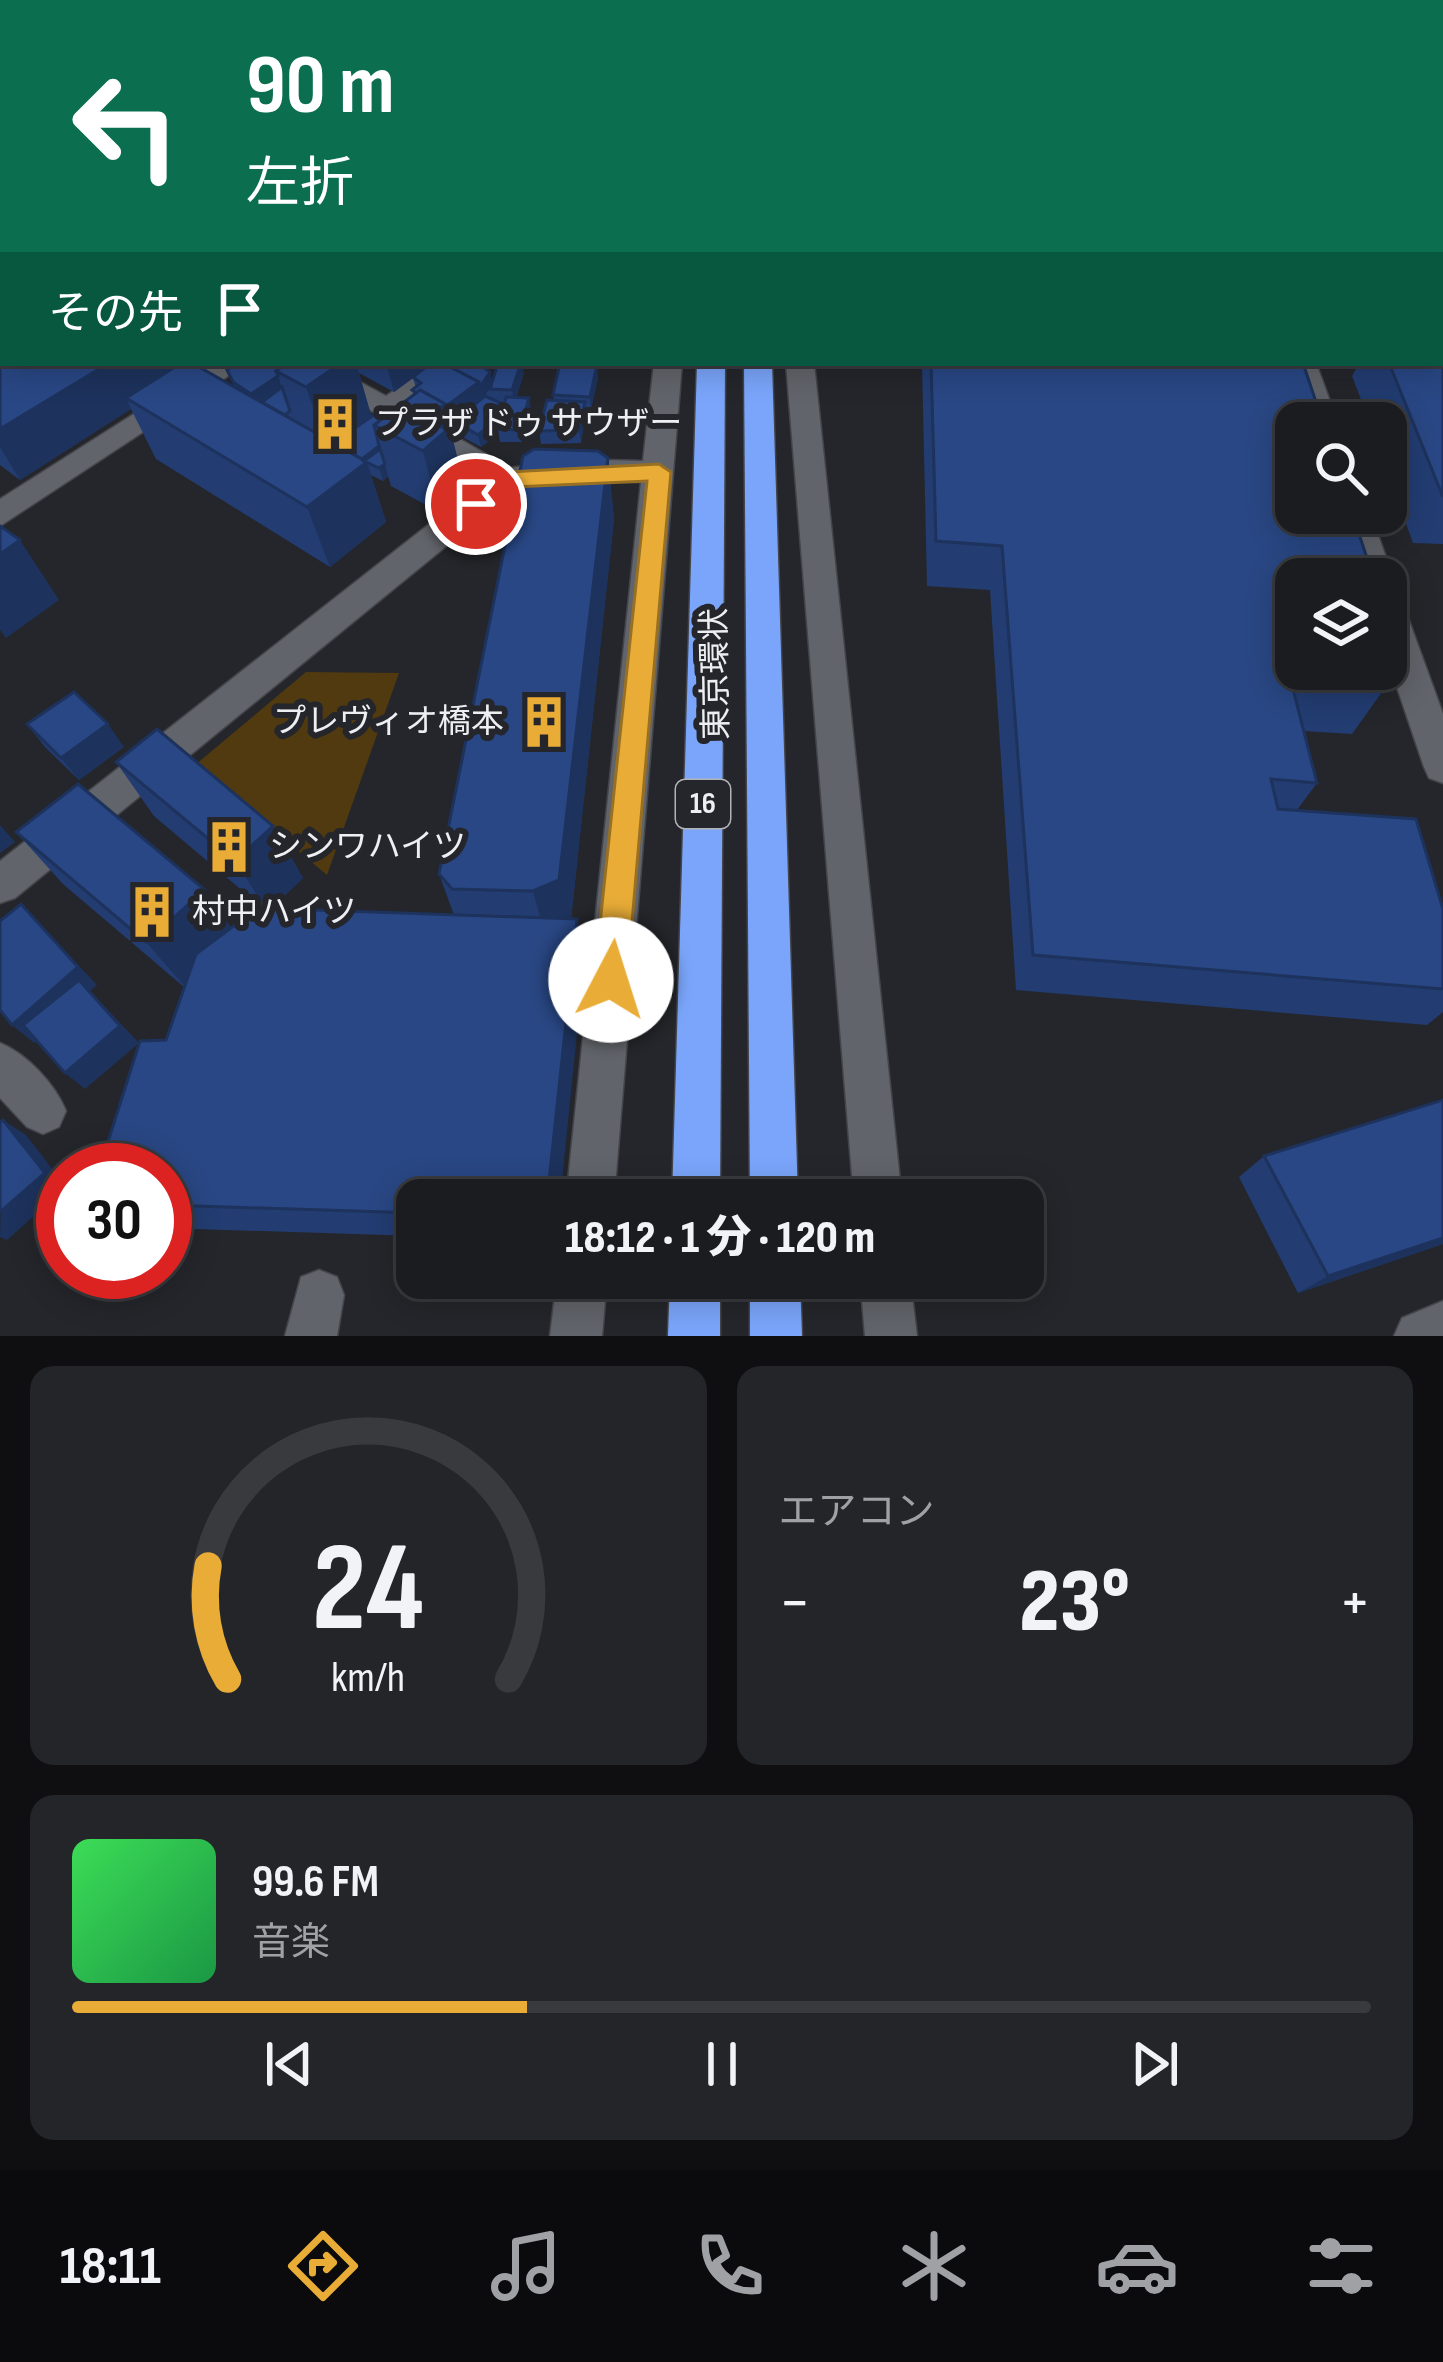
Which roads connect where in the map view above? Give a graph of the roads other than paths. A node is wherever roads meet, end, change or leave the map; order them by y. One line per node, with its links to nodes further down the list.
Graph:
1 (229, 366): 13 (street)
2 (308, 366): 10 (street)
3 (449, 366): 10 (street)
4 (668, 366): 11 (street)
5 (711, 366): 20 (highway, 東京環状 / 16)
6 (758, 366): 21 (highway, 東京環状 / 16)
7 (800, 366): 22 (street)
8 (1303, 366): 9 (street)
9 (1316, 402)
10 (387, 410): 12 (street)
11 (659, 472): 12 (street); 19 (street)
12 (506, 480): 16 (street)
13 (0, 514)
14 (1407, 664): 15 (street)
15 (1443, 767)
16 (0, 885)
17 (0, 1066): 18 (street)
18 (43, 1111)
19 (592, 1179)
20 (696, 1179)
21 (774, 1179)
22 (876, 1179)
23 (580, 1299): 28 (street)
24 (695, 1299): 29 (highway)
25 (776, 1299): 30 (highway)
26 (887, 1299): 31 (street)
27 (1443, 1327): 32 (street)
28 (576, 1336)
29 (694, 1336)
30 (776, 1336)
31 (891, 1336)
32 (1420, 1336)

